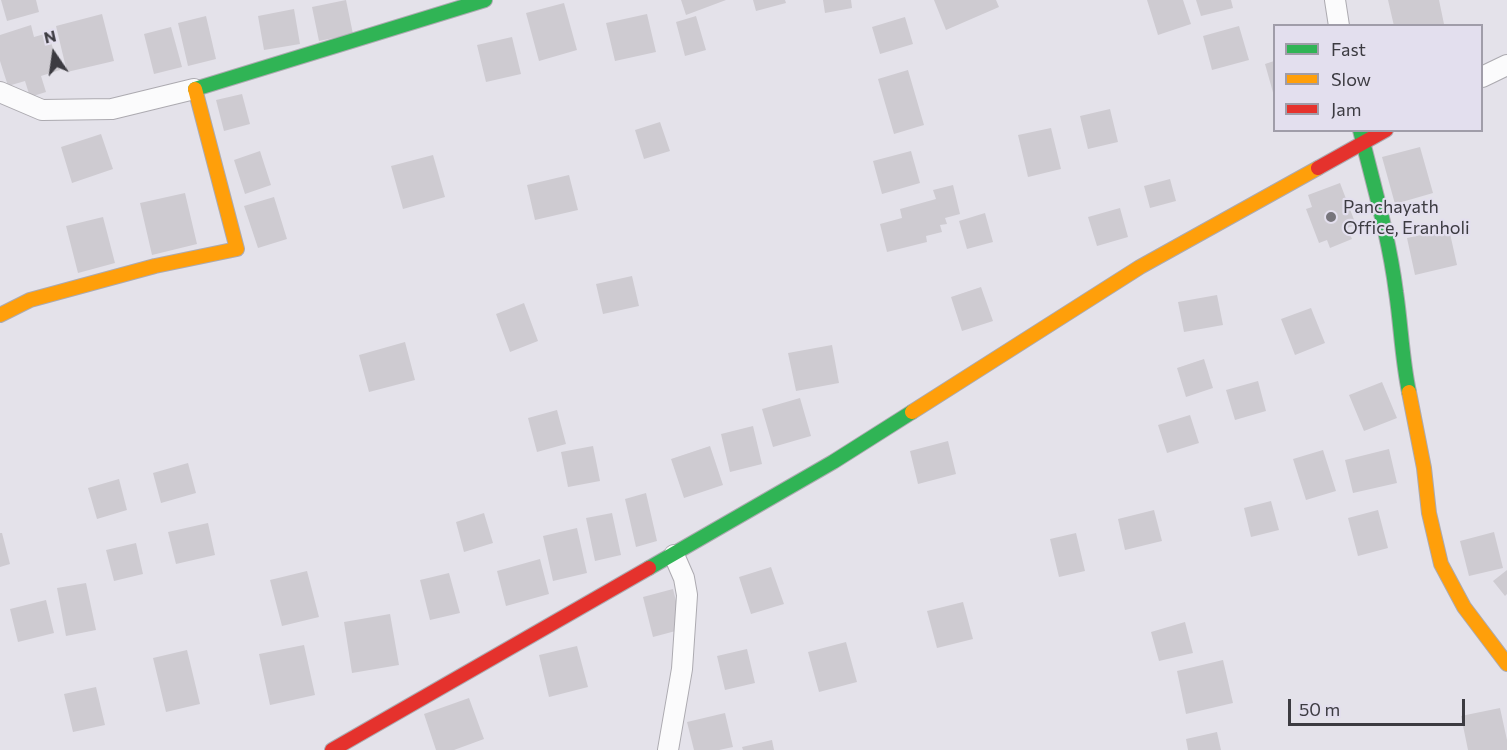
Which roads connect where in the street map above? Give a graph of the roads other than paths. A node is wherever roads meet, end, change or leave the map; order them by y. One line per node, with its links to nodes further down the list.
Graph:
1 (485, 0): 6 (street)
2 (1335, 0): 3 (street)
3 (1339, 24)
4 (1507, 65): 5 (street)
5 (1483, 77)
6 (194, 89): 7 (street); 10 (street)
7 (0, 92)
8 (1379, 132): 9 (street)
9 (1361, 137): 11 (street); 12 (street)
10 (0, 315)
11 (674, 555): 13 (street); 14 (street)
12 (1507, 664)
13 (332, 750)
14 (668, 750)

